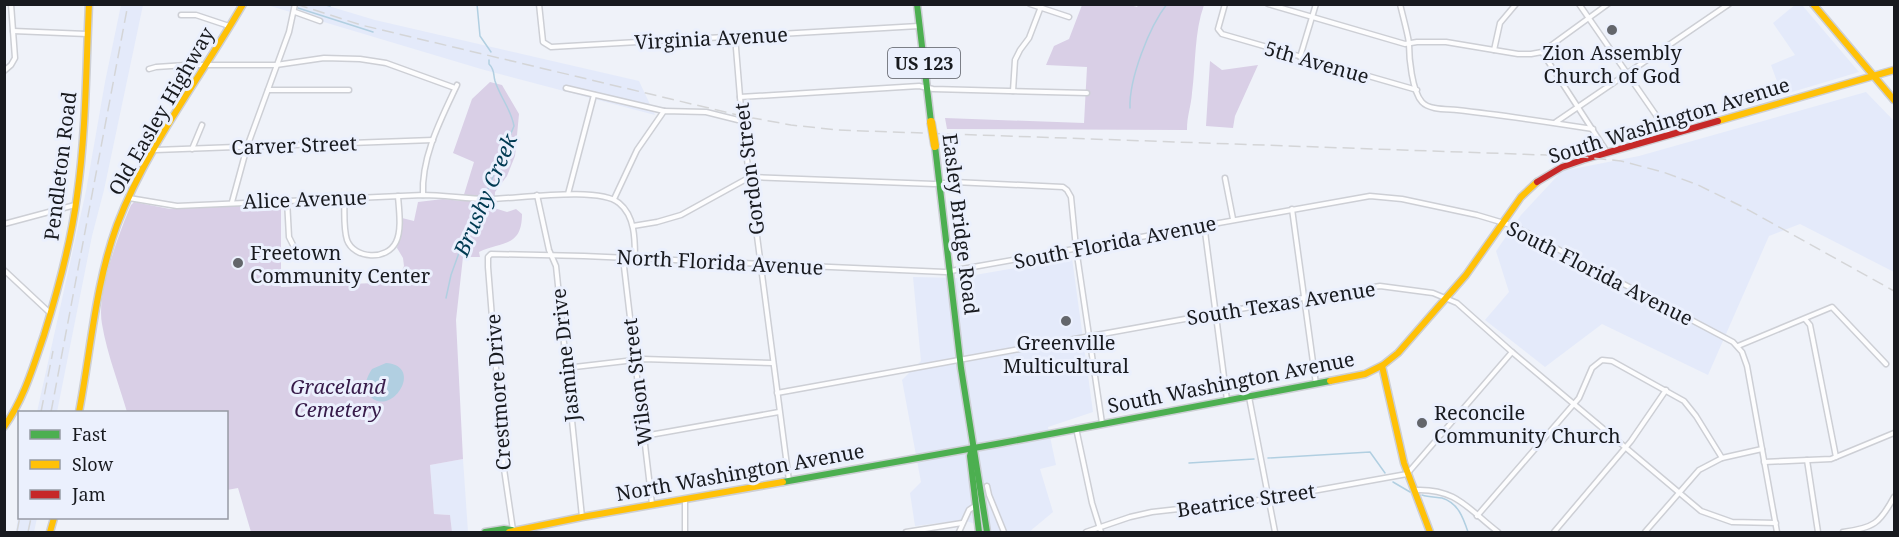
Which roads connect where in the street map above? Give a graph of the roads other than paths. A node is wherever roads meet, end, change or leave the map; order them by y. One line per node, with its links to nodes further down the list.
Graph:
1 (11, 4): 26 (street)
2 (89, 4): 27 (main road, Pendleton Road)
3 (243, 4): 24 (main road, Old Easley Highway)
4 (296, 4): 18 (street)
5 (538, 4): 28 (street, Virginia Avenue)
6 (917, 4): 25 (main road, Easley Bridge Road / US 123)
7 (1030, 4): 17 (street)
8 (1225, 4): 32 (street, 5th Avenue)
9 (1268, 4): 21 (street)
10 (1316, 4): 21 (street)
11 (1401, 4): 29 (street)
12 (1515, 4): 30 (street)
13 (1579, 4): 22 (street)
14 (1608, 4): 22 (street)
15 (1729, 4): 38 (street)
16 (1813, 4): 39 (main road)
17 (1041, 6): 20 (street); 45 (street)
18 (295, 12): 23 (street); 33 (street)
19 (181, 15): 24 (street)
20 (1069, 17)
21 (1312, 17): 29 (street); 32 (street)
22 (1589, 18): 31 (street); 38 (street)
23 (320, 21)
24 (230, 26): 34 (main road, Old Easley Highway)
25 (920, 26): 28 (street, Virginia Avenue); 40 (main road, Easley Bridge Road / US 123)
26 (13, 31): 27 (street); 36 (street)
27 (87, 34): 74 (main road, Pendleton Road)
28 (735, 36): 48 (street, Gordon Street)
29 (1410, 43): 30 (street); 44 (street)
30 (1494, 50): 31 (street)
31 (1542, 52): 50 (street)
32 (1300, 57): 44 (street, 5th Avenue)
33 (276, 65): 34 (street); 42 (street); 57 (street)
34 (205, 66): 35 (street); 60 (main road, Old Easley Highway)
35 (148, 69)
36 (4, 70)
37 (1894, 70): 39 (main road, South Washington Avenue)
38 (1628, 74): 50 (street); 56 (street)
39 (1873, 75): 49 (main road); 56 (main road, South Washington Avenue)
40 (927, 87): 45 (street); 48 (street); 64 (main road, Easley Bridge Road / US 123, bridge)
41 (566, 88): 47 (street)
42 (268, 90): 43 (street); 58 (street)
43 (349, 90)
44 (1417, 90): 53 (street)
45 (1013, 91): 46 (street)
46 (1087, 93)
47 (594, 95): 51 (street); 65 (street)
48 (740, 97): 52 (street, Gordon Street)
49 (1894, 100)
50 (1579, 108): 53 (street); 55 (street)
51 (664, 111): 52 (street); 71 (street)
52 (742, 121): 62 (street, Gordon Street)
53 (1556, 123): 55 (street)
54 (201, 125): 59 (street)
55 (1593, 129): 61 (street)
56 (1669, 134): 61 (main road, South Washington Avenue)
57 (433, 140): 58 (street, Carver Street); 66 (street)
58 (247, 147): 59 (street, Carver Street); 73 (street)
59 (192, 149): 60 (street, Carver Street)
60 (155, 150): 69 (main road, Old Easley Highway)
61 (1607, 153): 77 (main road, South Washington Avenue)
62 (750, 177): 64 (street); 80 (street); 87 (street, Gordon Street)
63 (1225, 178): 76 (street)
64 (939, 183): 82 (street); 89 (main road, Easley Bridge Road / US 123)
65 (568, 194): 67 (street, Alice Avenue); 71 (street, Alice Avenue)
66 (423, 195): 67 (street, Alice Avenue); 68 (street, Alice Avenue)
67 (537, 195): 84 (street, Jasmine Drive)
68 (398, 196): 70 (street, Alice Avenue); 70 (street)
69 (129, 198): 73 (street, Alice Avenue); 110 (main road, Old Easley Highway)
70 (345, 198): 72 (street, Alice Avenue)
71 (614, 199): 80 (street)
72 (287, 200): 73 (street, Alice Avenue); 81 (street)
73 (232, 202)
74 (76, 205): 78 (street); 92 (main road, Pendleton Road)
75 (1292, 209): 76 (street, South Florida Avenue); 77 (street, South Florida Avenue); 90 (street)
76 (1233, 219): 79 (street, South Florida Avenue)
77 (1503, 222): 91 (main road, South Washington Avenue); 96 (street, South Florida Avenue)
78 (4, 224)
79 (1204, 224): 82 (street, South Florida Avenue); 93 (street)
80 (633, 226): 86 (street)
81 (294, 247)
82 (1076, 248): 89 (street, South Florida Avenue); 95 (street)
83 (491, 254): 84 (street, North Florida Avenue); 139 (street, Crestmore Drive)
84 (552, 255): 85 (street, North Florida Avenue); 103 (street, Jasmine Drive)
85 (623, 258): 86 (street, North Florida Avenue); 98 (street, Wilson Street)
86 (635, 259): 87 (street, North Florida Avenue)
87 (760, 264): 89 (street, North Florida Avenue); 100 (street, Gordon Street)
88 (4, 270): 92 (street)
89 (950, 271): 99 (main road, Easley Bridge Road / US 123)
90 (1304, 297): 91 (street, South Texas Avenue); 93 (street, South Texas Avenue); 104 (street)
91 (1447, 298): 97 (street, South Texas Avenue); 102 (main road, South Washington Avenue)
92 (51, 313): 113 (main road, Pendleton Road)
93 (1216, 313): 95 (street, South Texas Avenue); 108 (street)
94 (1805, 319): 96 (street); 101 (street); 120 (street)
95 (1089, 336): 99 (street, South Texas Avenue); 112 (street)
96 (1738, 346): 119 (street)
97 (1512, 352): 109 (street, South Texas Avenue); 124 (street)
98 (634, 360): 100 (street); 103 (street); 116 (street, Wilson Street)
99 (961, 360): 106 (street, South Texas Avenue); 117 (main road, Easley Bridge Road / US 123)
100 (773, 363): 106 (street, Gordon Street)
101 (1886, 364)
102 (1382, 366): 104 (main road, South Washington Avenue); 124 (main road)
103 (566, 368): 135 (street, Jasmine Drive)
104 (1316, 385): 107 (main road, South Washington Avenue)
105 (1666, 390): 109 (street); 118 (street); 121 (street)
106 (777, 393): 111 (street, Gordon Street)
107 (1249, 397): 108 (main road, South Washington Avenue); 130 (street)
108 (1227, 401): 112 (main road, South Washington Avenue)
109 (1573, 404): 118 (street, South Texas Avenue); 134 (street)
110 (79, 411)
111 (779, 412): 116 (street); 125 (street, Gordon Street)
112 (1102, 423): 114 (main road, South Washington Avenue)
113 (4, 427)
114 (1076, 428): 117 (main road, South Washington Avenue); 138 (street)
115 (1894, 433): 120 (street)
116 (644, 436): 133 (street, Wilson Street)
117 (972, 448): 125 (main road, North Washington Avenue); 132 (main road, Easley Bridge Road / US 123)
118 (1625, 448): 128 (street, South Texas Avenue); 152 (street)
119 (1762, 448): 121 (street); 123 (street)
120 (1836, 457): 122 (street)
121 (1722, 458): 128 (street)
122 (1807, 460): 123 (street); 155 (street)
123 (1764, 462): 137 (street)
124 (1407, 474): 127 (main road); 130 (street, Beatrice Street)
125 (789, 481): 131 (main road, North Washington Avenue)
126 (987, 486): 146 (street)
127 (1415, 490): 134 (street); 150 (main road)
128 (1678, 493): 137 (street, South Texas Avenue); 153 (street)
129 (1894, 497): 156 (street)
130 (1268, 499): 138 (street, Beatrice Street); 149 (street)
131 (685, 500): 133 (main road, North Washington Avenue); 141 (street)
132 (978, 502): 136 (street); 144 (main road, US 123); 145 (main road, US 123)
133 (652, 505): 135 (main road, North Washington Avenue)
134 (1477, 516): 151 (street)
135 (582, 517): 139 (main road, North Washington Avenue)
136 (962, 523): 142 (street); 143 (street)
137 (1776, 523): 154 (street)
138 (1099, 527): 147 (street, Beatrice Street); 148 (street)
139 (511, 531): 140 (main road, North Washington Avenue)
140 (485, 532)
141 (685, 532)
142 (906, 532)
143 (959, 532)
144 (979, 532)
145 (987, 532)
146 (1004, 532)
147 (1086, 532)
148 (1101, 532)
149 (1275, 532)
150 (1430, 532)
151 (1498, 532)
152 (1554, 532)
153 (1645, 532)
154 (1777, 532)
155 (1818, 532)
156 (1843, 532)

